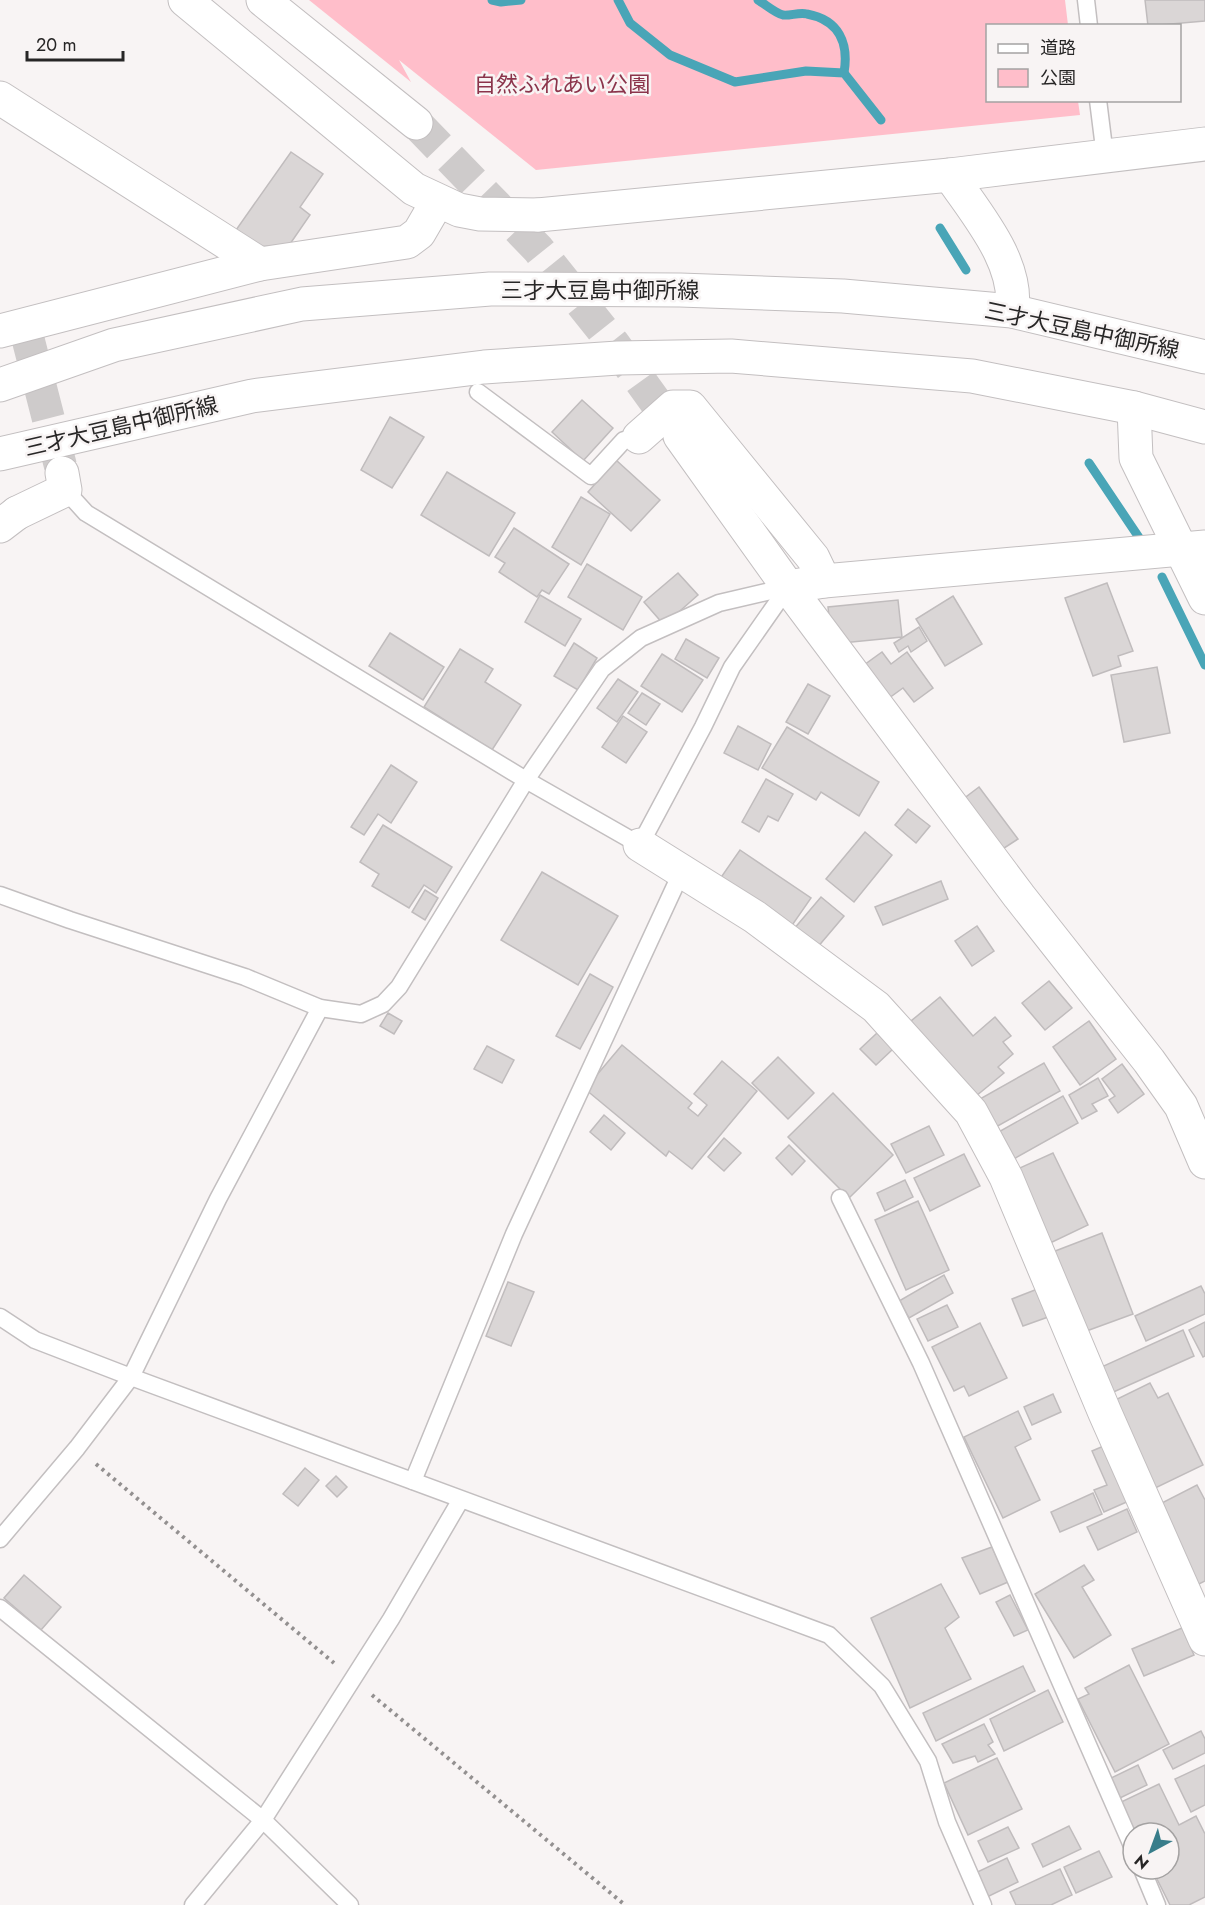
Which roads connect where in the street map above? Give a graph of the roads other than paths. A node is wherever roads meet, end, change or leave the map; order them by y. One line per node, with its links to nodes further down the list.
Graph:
1 (185, 0): 11 (street)
2 (263, 0): 7 (street)
3 (1086, 0): 4 (lane)
4 (1089, 24)
5 (0, 98): 12 (street)
6 (1098, 102): 9 (lane)
7 (416, 123)
8 (1205, 144): 9 (street)
9 (1105, 156): 10 (street)
10 (950, 175): 11 (street); 13 (street)
11 (437, 202): 12 (street)
12 (260, 264): 14 (street)
13 (1012, 311): 15 (street, 三才大豆島中御所線); 16 (street, 三才大豆島中御所線)
14 (17, 332)
15 (114, 345): 17 (street); 18 (street, 三才大豆島中御所線)
16 (1205, 357)
17 (0, 370)
18 (0, 385)
19 (478, 392): 24 (lane)
20 (1134, 408): 21 (street, 三才大豆島中御所線); 22 (street, 三才大豆島中御所線); 29 (street)
21 (121, 425): 25 (street, 三才大豆島中御所線); 26 (street)
22 (1205, 428)
23 (680, 436): 31 (street)
24 (639, 437): 30 (street)
25 (0, 454)
26 (0, 478)
27 (63, 482): 28 (street); 33 (lane)
28 (9, 520)
29 (1192, 548): 30 (street); 32 (street)
30 (824, 580): 31 (street)
31 (788, 587): 33 (lane); 34 (lane); 38 (street)
32 (1205, 598)
33 (526, 780): 34 (lane); 37 (lane)
34 (640, 845): 35 (street)
35 (681, 871): 42 (lane); 46 (street)
36 (0, 895): 37 (lane)
37 (320, 1008): 41 (lane)
38 (1205, 1162)
39 (840, 1198): 48 (lane)
40 (0, 1317): 41 (lane)
41 (131, 1377): 42 (lane); 44 (lane)
42 (413, 1481): 43 (lane)
43 (460, 1501): 47 (lane); 52 (lane)
44 (0, 1539)
45 (0, 1608): 47 (lane)
46 (1205, 1639)
47 (263, 1820): 50 (lane); 51 (lane)
48 (1121, 1821)
49 (1147, 1881): 53 (lane)
50 (193, 1905)
51 (350, 1905)
52 (983, 1905)
53 (1157, 1905)

